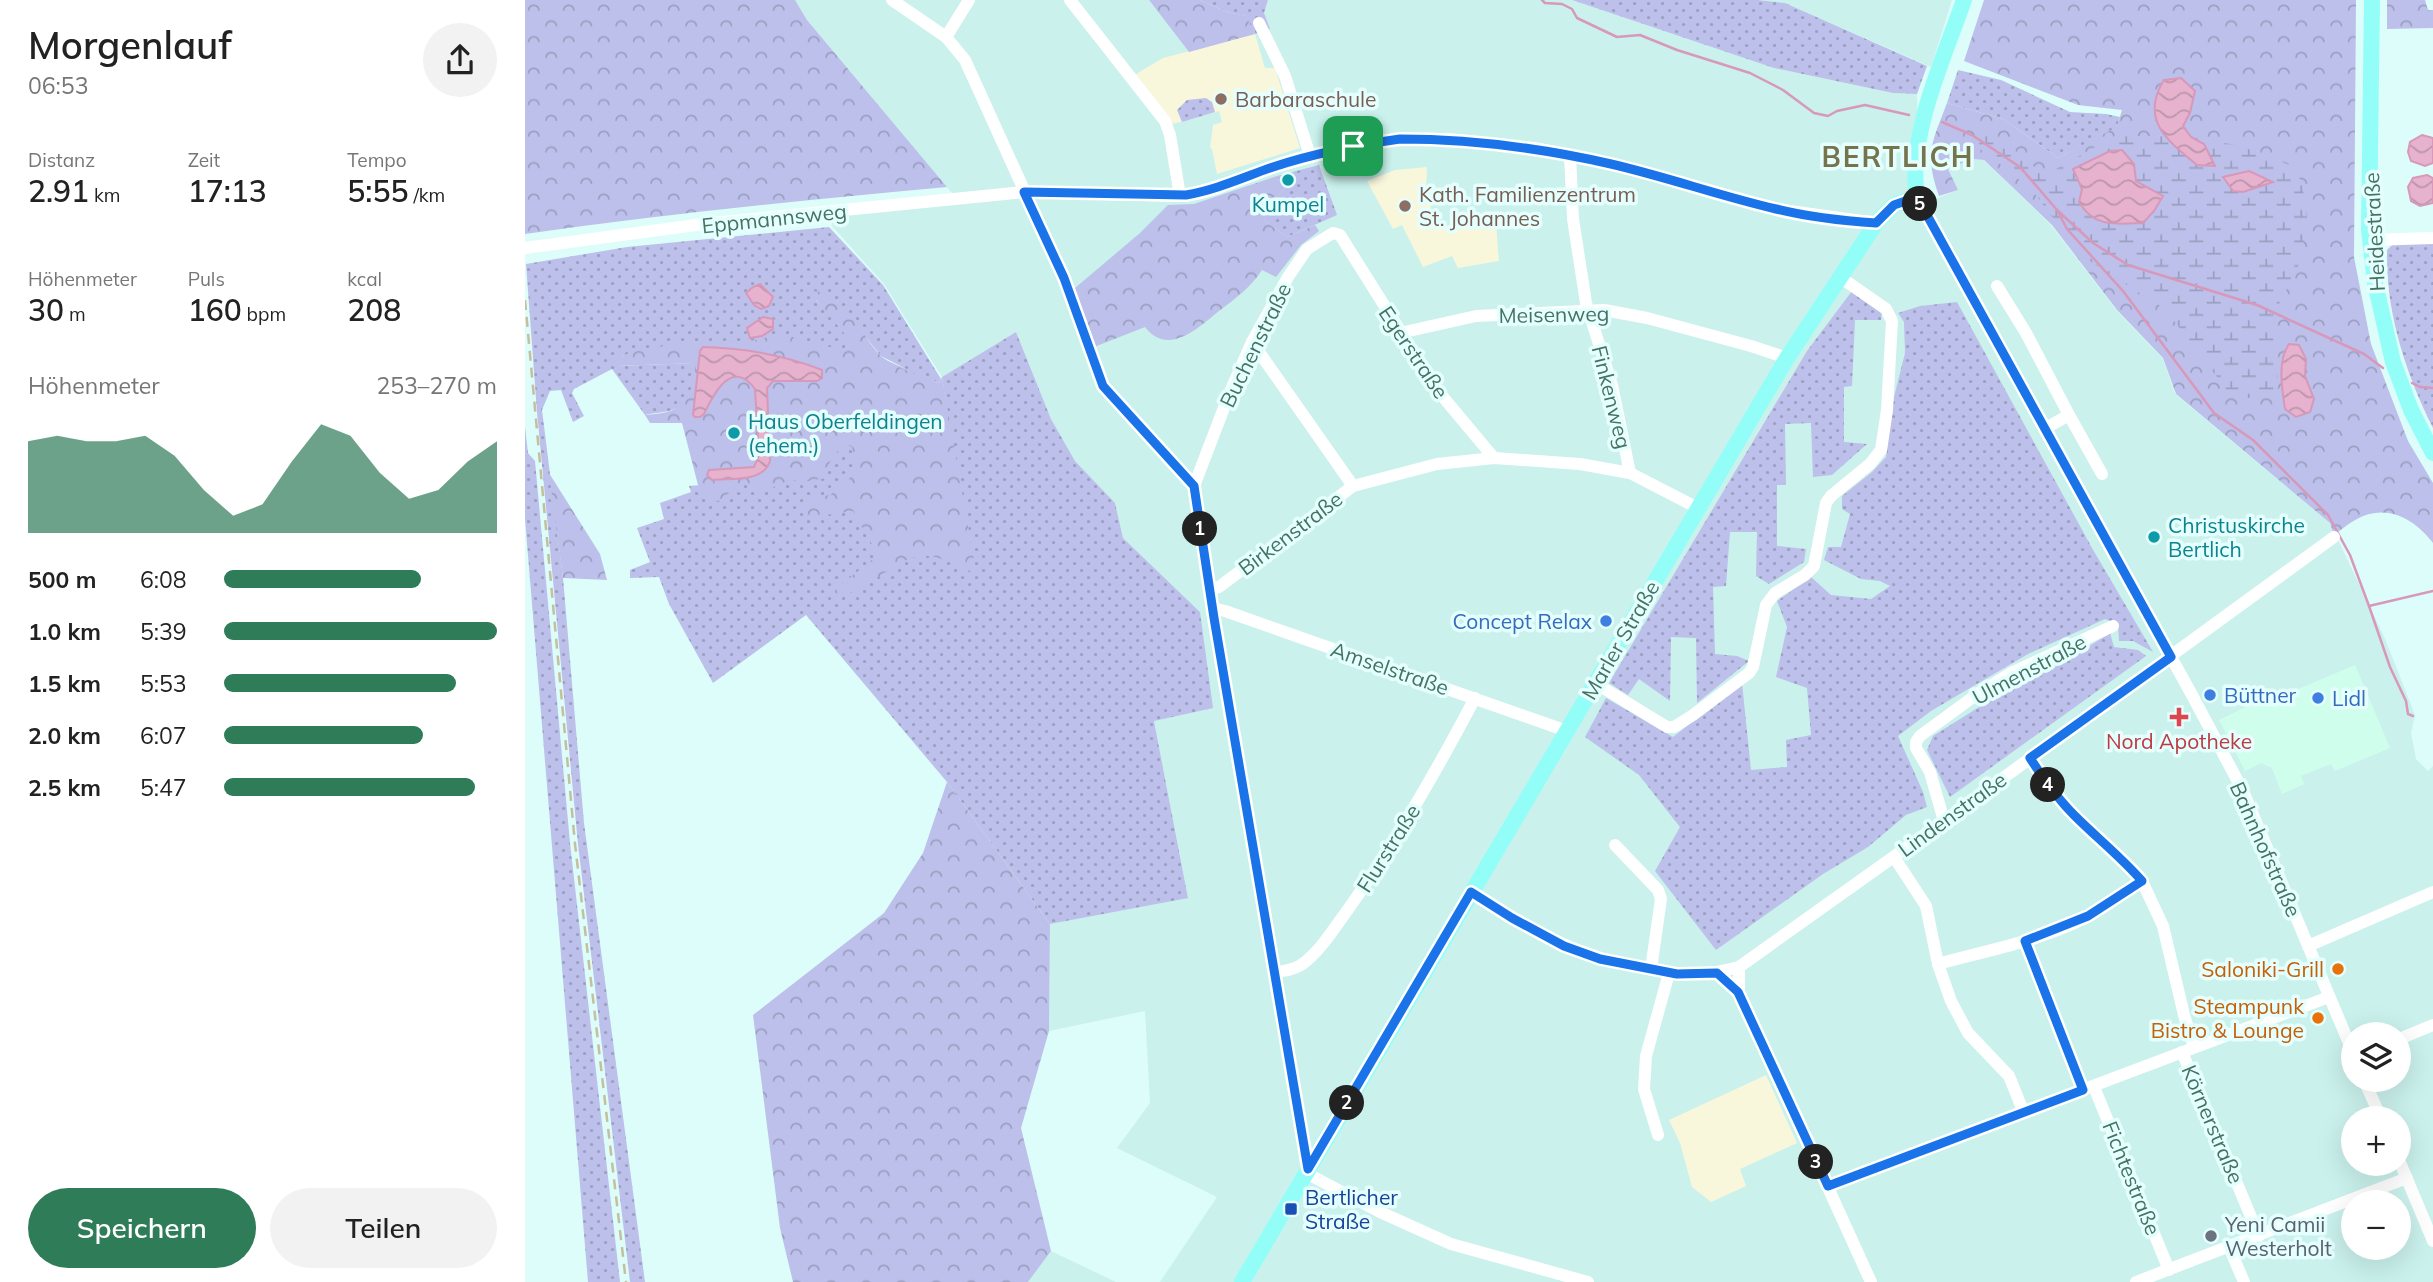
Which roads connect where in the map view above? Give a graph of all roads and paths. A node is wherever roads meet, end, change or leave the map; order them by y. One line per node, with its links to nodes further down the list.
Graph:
1 (892, 0): 7 (street)
2 (969, 0): 7 (street)
3 (1070, 0): 11 (street)
4 (1964, 0): 12 (main road)
5 (2372, 0): 16 (main road, Heidestraße)
6 (1259, 23): 9 (street)
7 (946, 37): 10 (street)
8 (1570, 155): 9 (street, Eppmannsweg); 13 (street, Eppmannsweg); 20 (street, Finkenweg)
9 (1310, 156): 11 (street, Eppmannsweg)
10 (1024, 192): 11 (street, Eppmannsweg); 17 (street, Eppmannsweg); 30 (street)
11 (1180, 196)
12 (1917, 197): 13 (main road, Marler Straße); 25 (street, Bahnhofstraße)
13 (1876, 223): 18 (main road, Marler Straße)
14 (2433, 238): 16 (street)
15 (1343, 240): 21 (street, Egerstraße); 22 (street, Buchenstraße)
16 (2370, 240): 26 (main road, Heidestraße)
17 (525, 248)
18 (1840, 277): 23 (main road, Marler Straße); 38 (street)
19 (1997, 286): 24 (street)
20 (1589, 311): 21 (street, Meisenweg); 23 (street, Meisenweg); 28 (street, Finkenweg)
21 (1401, 332): 27 (street, Egerstraße)
22 (1252, 342): 30 (street, Buchenstraße); 31 (street)
23 (1787, 358): 32 (main road, Marler Straße)
24 (2069, 415): 25 (street); 29 (street)
25 (2044, 429): 37 (street, Bahnhofstraße)
26 (2433, 453)
27 (1494, 458): 28 (street, Birkenstraße); 31 (street, Birkenstraße)
28 (1630, 473): 32 (street, Birkenstraße)
29 (2102, 474)
30 (1194, 486): 34 (street)
31 (1353, 486): 34 (street, Birkenstraße)
32 (1698, 508): 38 (main road, Marler Straße)
33 (2334, 537): 37 (street, Lindenstraße)
34 (1209, 589): 35 (street)
35 (1212, 608): 39 (street, Amselstraße); 53 (street)
36 (2113, 626): 42 (street, Ulmenstraße)
37 (2171, 657): 41 (street, Lindenstraße); 49 (street, Bahnhofstraße)
38 (1595, 683): 40 (main road, Marler Straße)
39 (1475, 698): 40 (street, Amselstraße); 53 (street, Flurstraße)
40 (1567, 731): 46 (main road, Marler Straße)
41 (2030, 758): 42 (street, Lindenstraße); 45 (street, Körnerstraße)
42 (1944, 821): 44 (street, Lindenstraße)
43 (1615, 845): 52 (street)
44 (1893, 857): 50 (street); 51 (street, Lindenstraße)
45 (2142, 881): 48 (street); 61 (street, Körnerstraße)
46 (1471, 892): 52 (street); 65 (main road, Marler Straße)
47 (2433, 892): 49 (street)
48 (2025, 941): 50 (street); 62 (street, Fichtestraße)
49 (2308, 946): 57 (street, Bahnhofstraße)
50 (1938, 964): 63 (street)
51 (1739, 967): 55 (street); 56 (street)
52 (1651, 969): 54 (street)
53 (1275, 972): 65 (street)
54 (1669, 973): 55 (street); 64 (street)
55 (1717, 973): 56 (street)
56 (1738, 992): 67 (street)
57 (2329, 997): 58 (street, Bahnhofstraße); 61 (street)
58 (2341, 1025)
59 (2433, 1025): 60 (street)
60 (2411, 1034)
61 (2188, 1050): 62 (street); 68 (street, Körnerstraße)
62 (2088, 1088): 63 (street); 71 (street, Fichtestraße)
63 (2024, 1113): 67 (street)
64 (1658, 1135)
65 (1307, 1171): 72 (main road, Marler Straße); 73 (street)
66 (2407, 1178): 68 (street); 69 (street)
67 (1828, 1186): 74 (street)
68 (2259, 1236): 70 (street)
69 (2433, 1241)
70 (2229, 1247): 71 (street); 76 (street)
71 (2169, 1270): 75 (street)
72 (1242, 1282)
73 (1588, 1282)
74 (1871, 1282)
75 (2136, 1282)
76 (2244, 1282)

